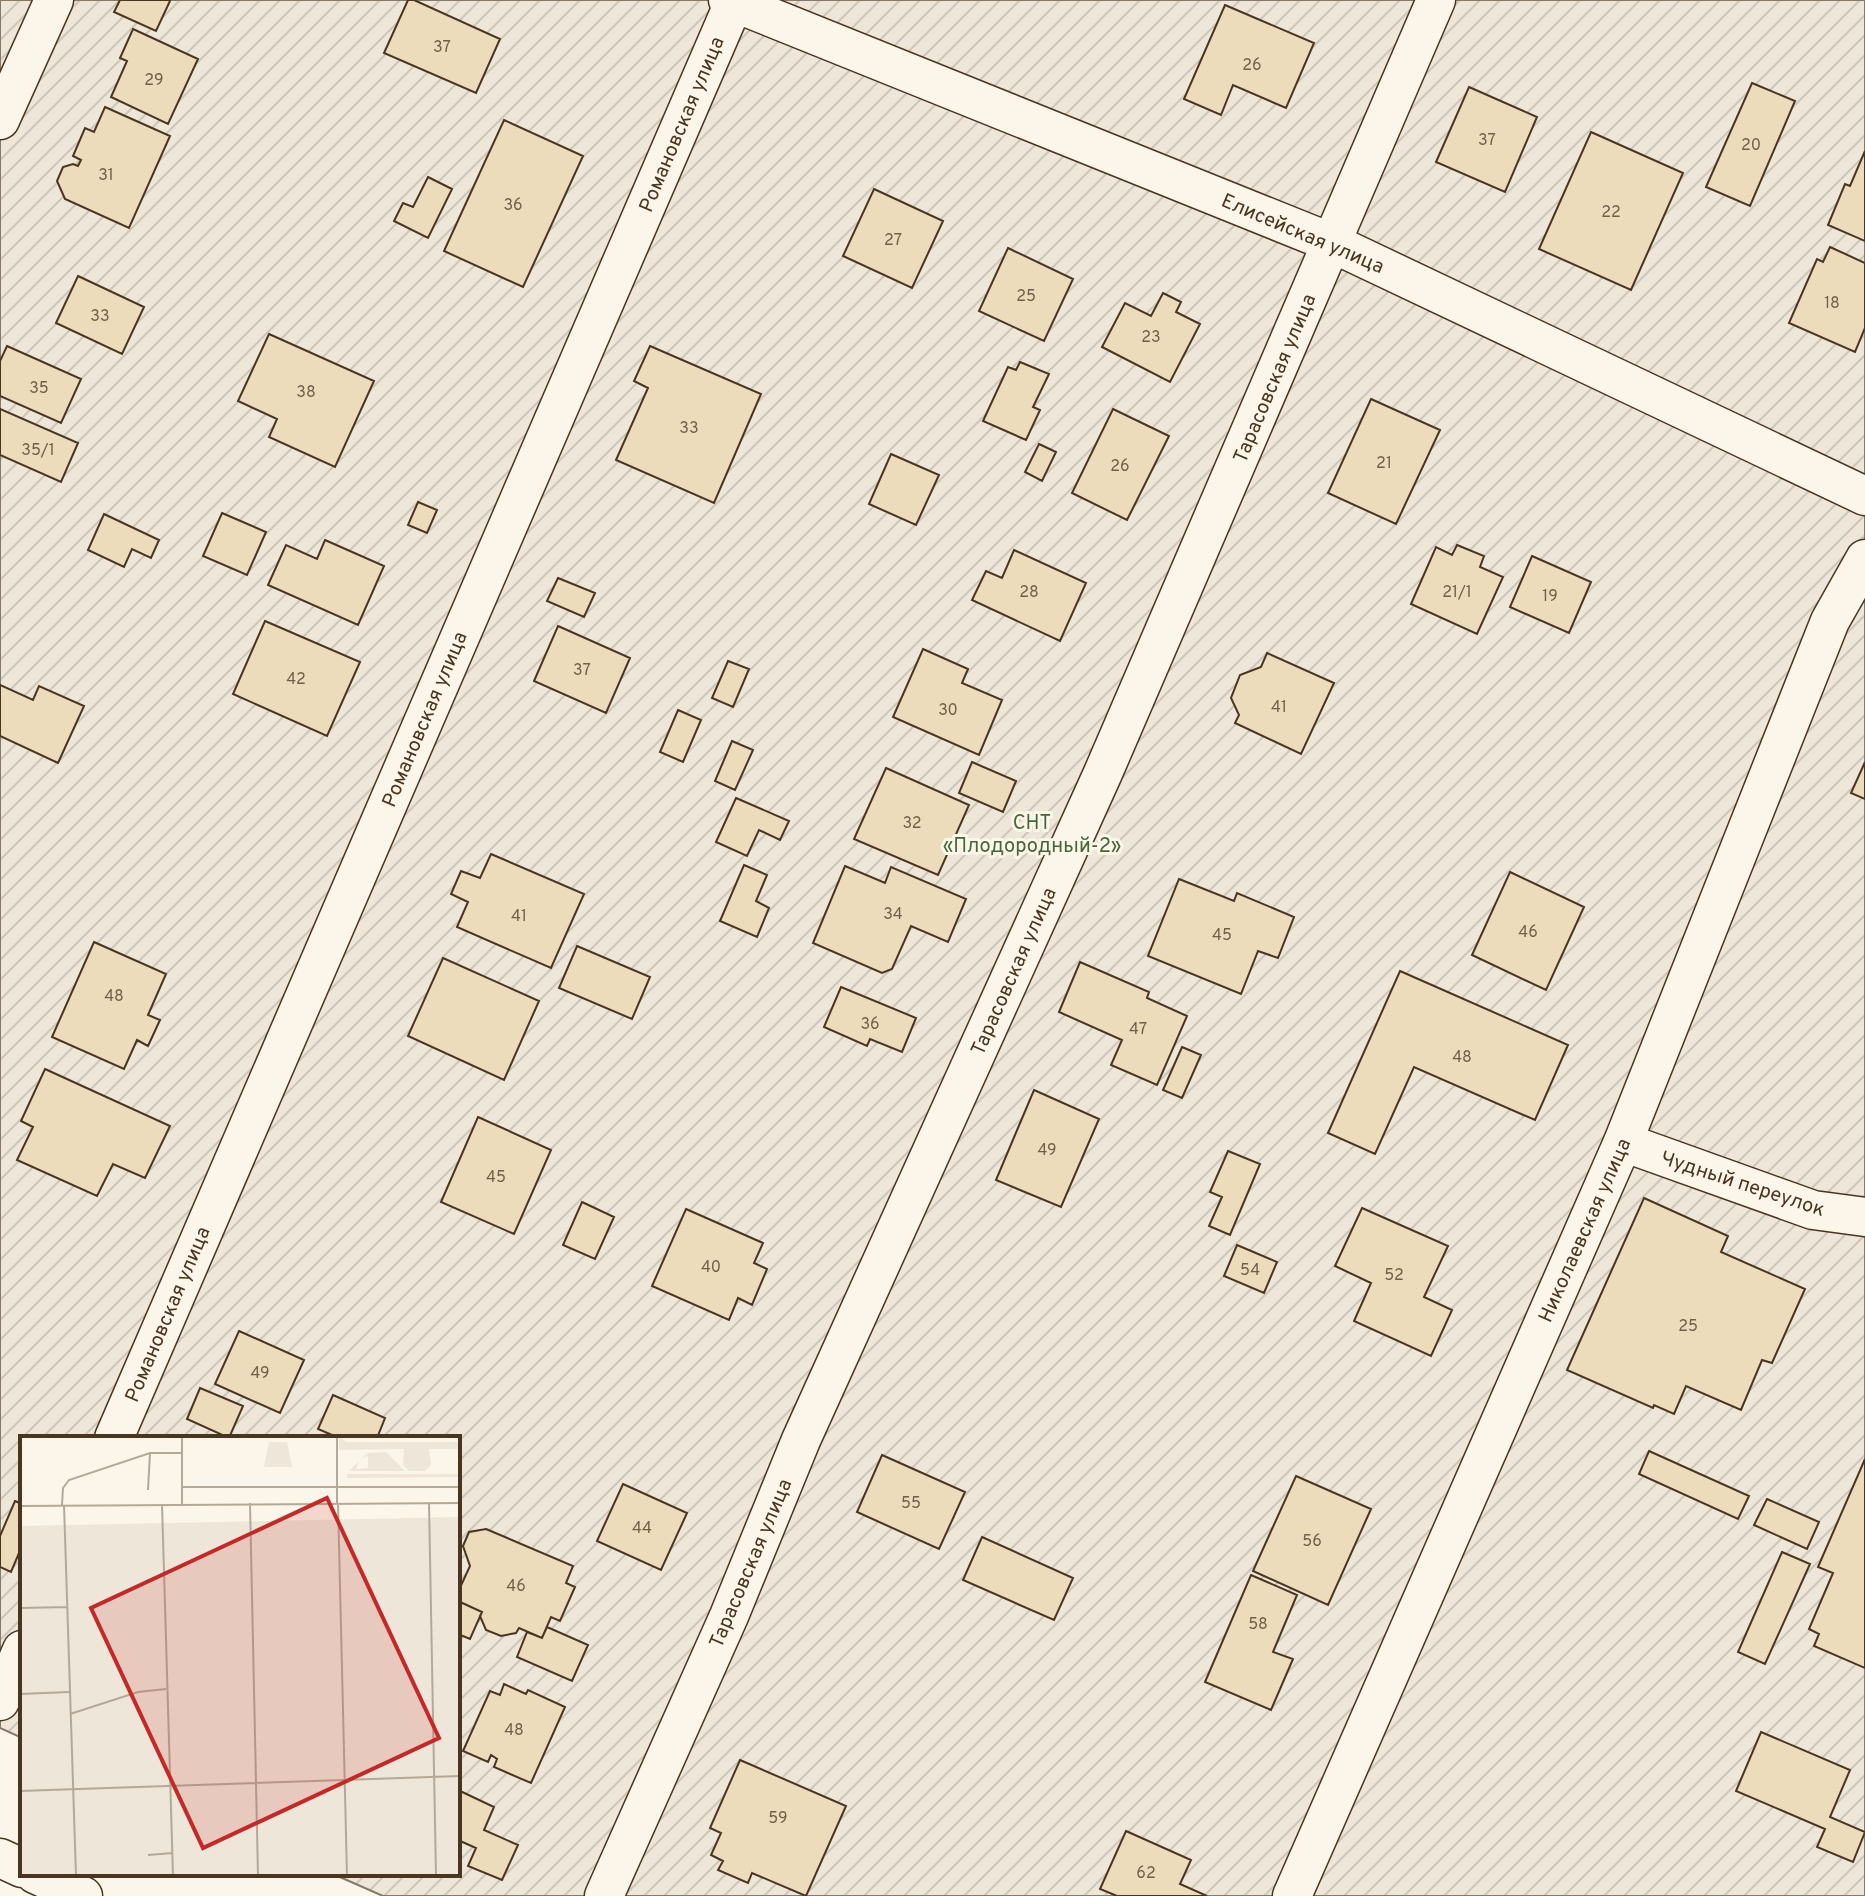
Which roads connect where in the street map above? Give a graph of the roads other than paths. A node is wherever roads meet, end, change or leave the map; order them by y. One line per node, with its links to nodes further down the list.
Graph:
1 (54, 0): 4 (street)
2 (1436, 0): 5 (street, Тарасовская улица)
3 (732, 1): 5 (street, Елисейская улица); 10 (street, Романовская улица)
4 (0, 120)
5 (1332, 243): 6 (street, Елисейская улица); 17 (street, Тарасовская улица)
6 (1865, 496)
7 (1865, 559): 8 (street, Николаевская улица)
8 (1623, 1142): 9 (street, Чудный переулок); 18 (street, Николаевская улица)
9 (1865, 1217)
10 (115, 1436)
11 (20, 1655): 12 (street)
12 (0, 1701)
13 (0, 1858): 14 (street)
14 (20, 1867)
15 (39, 1876): 16 (street)
16 (83, 1896)
17 (604, 1896)
18 (1292, 1896)

